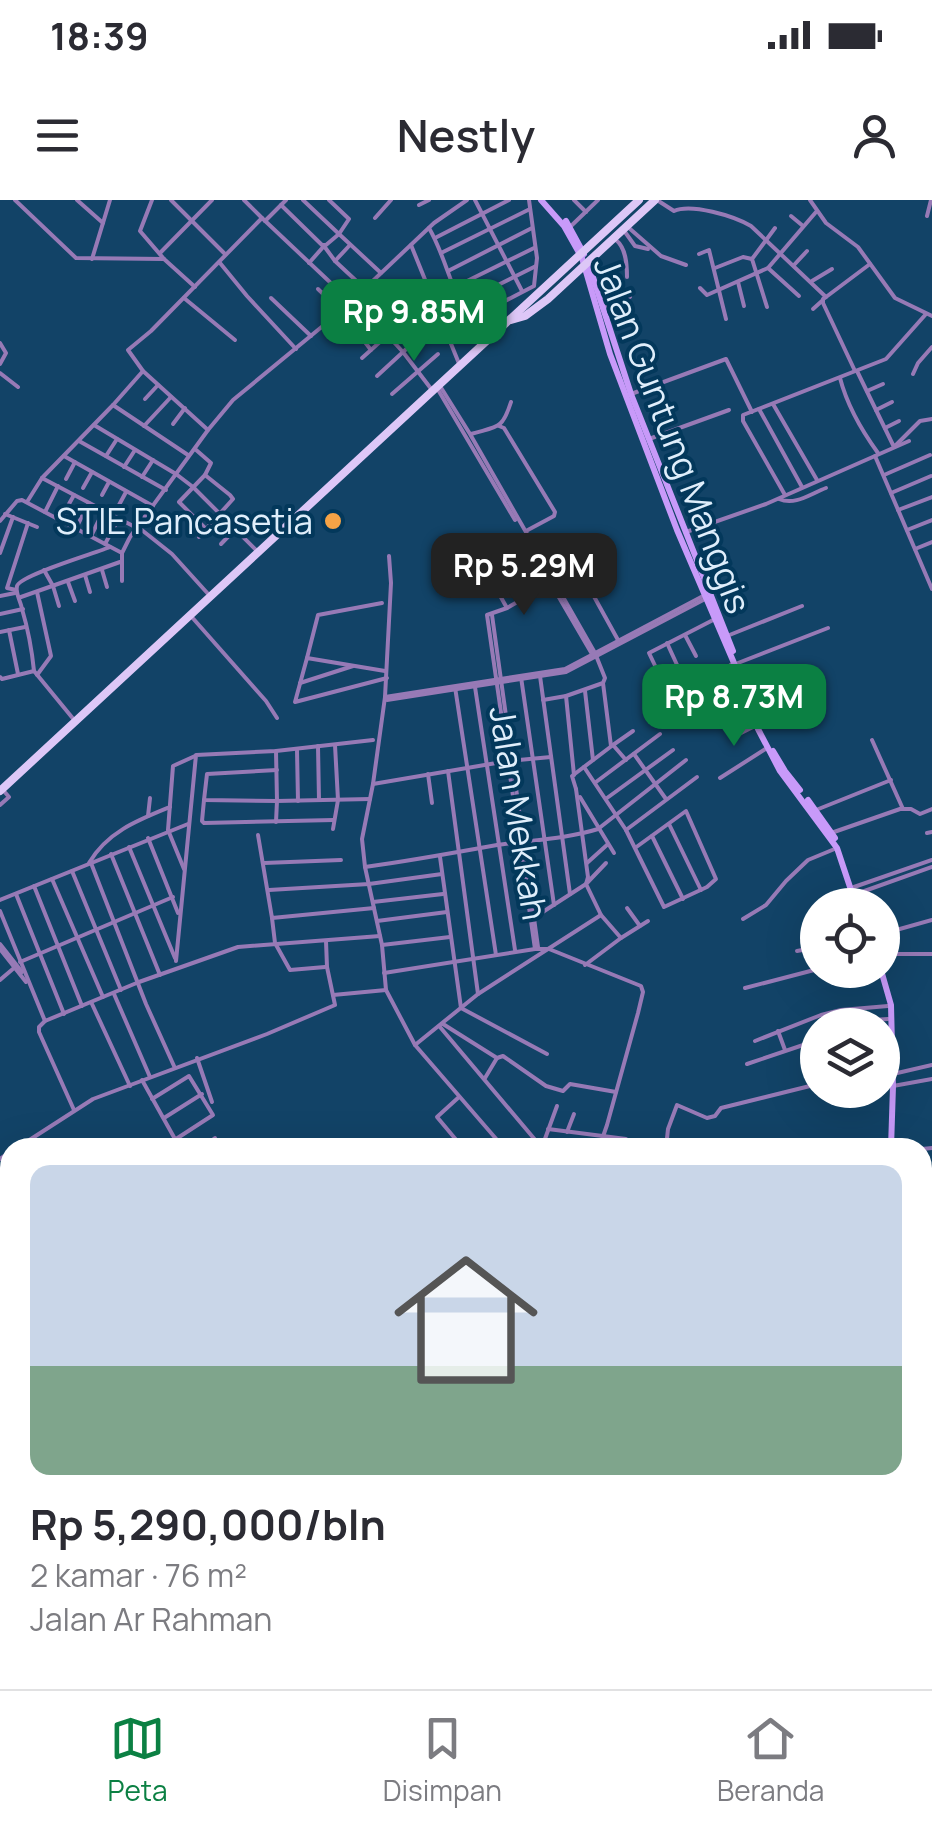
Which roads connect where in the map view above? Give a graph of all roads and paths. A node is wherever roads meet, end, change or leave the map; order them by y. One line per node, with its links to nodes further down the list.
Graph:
1 (15, 200): 61 (street)
2 (77, 200): 35 (street)
3 (110, 200): 35 (street)
4 (152, 200): 60 (street)
5 (171, 200): 34 (street)
6 (212, 200): 34 (street)
7 (244, 200): 33 (street)
8 (286, 200): 24 (street)
9 (303, 200): 43 (street)
10 (329, 200): 43 (street)
11 (391, 200): 32 (street)
12 (429, 200): 25 (street)
13 (468, 200): 37 (street)
14 (475, 200): 29 (street)
15 (509, 200): 29 (street)
16 (528, 200): 26 (street)
17 (544, 200): 39 (street, Jalan Guntung Manggis); 62 (street, Jalan Guntung Manggis)
18 (574, 200): 27 (street)
19 (598, 200): 27 (street)
20 (639, 200): 62 (main road)
21 (656, 200): 40 (main road); 46 (street)
22 (810, 200): 28 (street)
23 (931, 200): 31 (street)
24 (281, 205): 33 (street); 49 (street)
25 (418, 205)
26 (530, 208): 38 (street); 42 (street)
27 (586, 212): 39 (street)
28 (816, 212): 36 (street); 68 (street)
29 (482, 213): 42 (street); 44 (street)
30 (791, 216): 36 (street)
31 (927, 216)
32 (375, 218)
33 (264, 220): 59 (street); 67 (street)
34 (192, 221): 59 (street); 60 (street)
35 (103, 223): 61 (street)
36 (804, 227): 58 (street)
37 (430, 228): 44 (street); 48 (street)
38 (532, 228): 50 (street); 52 (street)
39 (570, 228): 62 (street, Jalan Guntung Manggis)
40 (624, 228): 45 (main road); 53 (street); 53 (street)
41 (776, 228): 46 (street)
42 (490, 229): 50 (street); 56 (street)
43 (338, 234): 47 (street); 49 (street)
44 (435, 238): 56 (street)
45 (614, 238): 51 (main road); 55 (street)
46 (765, 240): 58 (street); 63 (street)
47 (350, 245): 64 (street); 76 (street)
48 (411, 245): 76 (street); 118 (street)
49 (324, 246): 64 (street); 67 (street)
50 (498, 246): 65 (street); 75 (street)
51 (604, 246): 55 (street); 62 (main road)
52 (535, 247): 65 (street); 71 (street)
53 (652, 250): 69 (street)
54 (807, 251): 70 (street)
55 (623, 252): 79 (street)
56 (441, 254): 75 (street)
57 (699, 254): 72 (street)
58 (781, 254): 70 (street); 73 (street)
59 (226, 255): 66 (street)
60 (162, 256): 61 (street); 83 (street)
61 (92, 258)
62 (584, 258): 100 (street, Jalan Guntung Manggis); 118 (main road); 185 (street, Jalan Guntung Manggis)
63 (752, 258): 72 (street); 77 (street)
64 (336, 261): 87 (street)
65 (506, 261): 78 (street); 84 (street)
66 (219, 262): 83 (street); 112 (street)
67 (309, 263): 95 (street)
68 (871, 263): 94 (street); 103 (street)
69 (686, 265)
70 (794, 265): 81 (street)
71 (537, 266): 78 (street); 89 (street)
72 (715, 268): 88 (street)
73 (768, 268): 77 (street); 90 (street)
74 (832, 269): 81 (street)
75 (448, 271): 84 (street)
76 (380, 273): 80 (street)
77 (756, 274): 82 (street); 99 (street)
78 (513, 276): 89 (street); 96 (street)
79 (627, 277)
80 (376, 280): 87 (street); 104 (street)
81 (812, 281): 94 (street)
82 (738, 282): 88 (street); 98 (street)
83 (195, 287): 92 (street)
84 (454, 288): 96 (street)
85 (700, 288): 88 (street)
86 (318, 289): 102 (street)
87 (365, 289): 95 (street)
88 (720, 290): 105 (street)
89 (522, 292): 96 (street)
90 (799, 296)
91 (630, 297): 100 (street)
92 (184, 298): 109 (street); 119 (street)
93 (271, 298): 108 (street)
94 (824, 298): 101 (street); 120 (street)
95 (352, 300): 102 (street); 107 (street)
96 (460, 304)
97 (420, 306): 104 (street)
98 (744, 306)
99 (767, 307)
100 (602, 308): 132 (street, Jalan Guntung Manggis)
101 (812, 309)
102 (341, 311): 108 (street); 113 (street)
103 (929, 315): 120 (street)
104 (406, 318): 107 (street)
105 (726, 319)
106 (428, 328): 114 (street)
107 (387, 334): 113 (street); 114 (street)
108 (311, 336): 112 (street)
109 (234, 340)
110 (0, 343): 117 (street)
111 (932, 347): 123 (street)
112 (296, 349): 151 (street)
113 (371, 350): 116 (street)
114 (402, 352): 121 (street); 124 (street)
115 (438, 354): 121 (street)
116 (362, 358)
117 (0, 364)
118 (460, 366): 129 (main road)
119 (143, 371): 127 (street); 138 (street)
120 (856, 371): 125 (street); 130 (street)
121 (417, 372): 129 (street); 131 (street)
122 (0, 373): 128 (street)
123 (913, 374)
124 (378, 376)
125 (840, 378): 137 (street); 160 (street)
126 (882, 384): 130 (street)
127 (158, 385): 133 (street); 134 (street)
128 (18, 388)
129 (436, 388): 152 (street); 225 (main road)
130 (867, 391): 142 (street)
131 (392, 394)
132 (631, 394): 143 (street); 154 (street, Jalan Guntung Manggis)
133 (171, 397): 139 (street); 148 (street)
134 (145, 400)
135 (511, 402): 149 (street)
136 (892, 402): 142 (street)
137 (773, 404): 140 (street); 176 (street)
138 (113, 405): 146 (street); 148 (street)
139 (185, 408): 147 (street); 151 (street)
140 (759, 409): 143 (street); 180 (street)
141 (729, 410): 154 (street)
142 (876, 410): 150 (street)
143 (752, 412): 189 (street)
144 (932, 418): 157 (street)
145 (900, 421): 150 (street)
146 (94, 424): 153 (street); 155 (street)
147 (173, 424)
148 (144, 426): 163 (street)
149 (499, 426): 152 (street); 216 (street)
150 (885, 428): 157 (street)
151 (208, 430): 158 (street)
152 (468, 435): 216 (street); 239 (street)
153 (117, 438): 159 (street); 162 (street)
154 (650, 439): 185 (street, Jalan Guntung Manggis)
155 (78, 441): 161 (street); 162 (street)
156 (909, 441): 157 (street)
157 (894, 447): 160 (street)
158 (194, 448): 163 (street); 170 (street)
159 (135, 449): 165 (street); 167 (street)
160 (877, 454): 171 (street); 176 (street)
161 (64, 456): 166 (street); 174 (street)
162 (106, 456): 167 (street)
163 (189, 456): 169 (street)
164 (930, 456): 171 (street)
165 (153, 460): 169 (street); 173 (street)
166 (76, 462): 168 (street); 175 (street)
167 (124, 466): 173 (street)
168 (92, 472): 177 (street); 181 (street)
169 (176, 474): 179 (street); 183 (street)
170 (205, 474): 179 (street); 202 (street)
171 (884, 475): 186 (street)
172 (931, 476): 186 (street)
173 (142, 477): 183 (street)
174 (42, 478): 178 (street); 192 (street)
175 (66, 479)
176 (817, 480): 180 (street)
177 (109, 482): 184 (street); 188 (street)
178 (58, 486): 187 (street); 200 (street)
179 (194, 487): 193 (street); 202 (street)
180 (802, 487): 189 (street)
181 (83, 488)
182 (826, 488): 191 (street)
183 (166, 490): 196 (street)
184 (126, 491): 195 (street); 196 (street)
185 (667, 492): 217 (street, Jalan Guntung Manggis); 248 (street, Jalan Guntung Manggis)
186 (891, 493): 198 (street)
187 (74, 494): 194 (street); 206 (street)
188 (102, 495)
189 (786, 495): 191 (street)
190 (932, 497): 198 (street)
191 (779, 498): 217 (street)
192 (26, 502): 200 (street); 201 (street)
193 (180, 502): 199 (street); 214 (street)
194 (89, 503): 197 (street); 211 (street)
195 (119, 506)
196 (153, 506): 212 (street)
197 (104, 510): 205 (street); 218 (street)
198 (898, 510): 215 (street)
199 (172, 511)
200 (45, 512): 206 (street)
201 (6, 514): 204 (street); 208 (street)
202 (221, 514): 213 (street); 214 (street)
203 (248, 516): 213 (street)
204 (13, 517): 209 (street); 226 (street)
205 (119, 518): 212 (street); 223 (street)
206 (60, 520): 211 (street)
207 (932, 520): 215 (street)
208 (0, 521)
209 (28, 524): 210 (street); 245 (street)
210 (37, 527)
211 (76, 528): 218 (street)
212 (137, 528): 227 (street); 247 (street)
213 (236, 528): 221 (street); 225 (street)
214 (206, 529): 219 (street)
215 (906, 530): 224 (street)
216 (525, 532): 239 (street)
217 (686, 532): 248 (street, Jalan Guntung Manggis)
218 (91, 536): 223 (street)
219 (199, 537)
220 (932, 542): 224 (street)
221 (221, 544)
222 (566, 544): 232 (street)
223 (108, 545): 227 (street); 234 (street)
224 (915, 548): 233 (street)
225 (258, 552): 247 (main road)
226 (0, 553)
227 (122, 553): 230 (street)
228 (477, 555): 253 (street)
229 (389, 556): 275 (street)
230 (120, 562): 235 (street); 238 (street)
231 (932, 565): 233 (street)
232 (578, 567): 239 (street); 264 (street)
233 (924, 568): 242 (street)
234 (44, 570): 240 (street); 245 (street)
235 (102, 570): 236 (street); 241 (street)
236 (85, 575): 237 (street); 244 (street)
237 (68, 581): 240 (street); 249 (street)
238 (122, 581)
239 (552, 582): 253 (street); 267 (street)
240 (53, 586): 243 (street); 251 (street)
241 (106, 587)
242 (932, 588)
243 (37, 592): 245 (street); 272 (street)
244 (90, 592)
245 (18, 594): 246 (street); 254 (street)
246 (0, 596)
247 (210, 596): 256 (main road)
248 (708, 596): 257 (street, Jalan Guntung Manggis); 263 (street, Jalan Guntung Manggis); 264 (street); 267 (street)
249 (75, 601)
250 (382, 604): 268 (street)
251 (59, 606)
252 (802, 606): 263 (street)
253 (507, 608): 279 (street)
254 (23, 610): 255 (street); 258 (street)
255 (0, 614)
256 (190, 615): 291 (street); 292 (main road)
257 (715, 619): 262 (street); 269 (street, Jalan Guntung Manggis)
258 (26, 626): 260 (street); 272 (street)
259 (828, 628): 269 (street)
260 (9, 630): 261 (street); 273 (street)
261 (0, 632)
262 (684, 635): 265 (street); 266 (street)
263 (727, 636): 269 (street, Jalan Guntung Manggis)
264 (618, 640): 267 (street)
265 (667, 644): 271 (street); 274 (street)
266 (696, 656)
267 (595, 657): 276 (street); 281 (street)
268 (307, 658): 270 (street); 280 (street)
269 (736, 663): 284 (street, Jalan Guntung Manggis); 290 (street); 344 (street, Jalan Guntung Manggis)
270 (354, 666): 275 (street); 280 (street)
271 (678, 666)
272 (36, 673): 273 (street); 292 (street)
273 (18, 674): 277 (street)
274 (658, 674)
275 (387, 675): 280 (street); 287 (street)
276 (540, 675): 278 (street); 288 (street)
277 (0, 677)
278 (522, 677): 279 (street); 309 (street)
279 (498, 681): 282 (street); 313 (street)
280 (300, 683)
281 (604, 683): 285 (street); 300 (street)
282 (474, 684): 283 (street); 314 (street, Jalan Mekkah)
283 (455, 687): 287 (street); 316 (street)
284 (744, 690): 289 (street); 293 (street, Jalan Guntung Manggis)
285 (585, 691): 286 (street); 310 (street)
286 (566, 696): 288 (street); 321 (street)
287 (385, 698): 326 (street)
288 (543, 700): 308 (street)
289 (712, 700)
290 (674, 714)
291 (277, 718)
292 (76, 722): 329 (main road)
293 (757, 725): 296 (street); 303 (street, Jalan Guntung Manggis)
294 (634, 731): 300 (street)
295 (660, 734): 306 (street)
296 (735, 736)
297 (373, 740): 299 (street)
298 (872, 740): 324 (street)
299 (335, 744): 301 (street); 336 (street)
300 (612, 745): 310 (street); 311 (street)
301 (318, 746): 302 (street); 335 (street)
302 (296, 748): 304 (street); 338 (street)
303 (767, 748): 323 (street); 367 (street, Jalan Guntung Manggis)
304 (276, 750): 307 (street); 318 (street)
305 (673, 750): 317 (street)
306 (634, 754): 311 (street); 317 (street)
307 (195, 756): 341 (street); 349 (street)
308 (551, 757): 309 (street); 358 (street)
309 (532, 759): 313 (street); 361 (street)
310 (593, 760): 315 (street)
311 (626, 760): 325 (street)
312 (686, 760): 327 (street)
313 (509, 761): 314 (street); 362 (street)
314 (487, 764): 316 (street); 364 (street, Jalan Mekkah)
315 (584, 767): 321 (street); 325 (street)
316 (467, 769): 319 (street); 368 (street)
317 (646, 769): 327 (street); 331 (street)
318 (277, 770): 334 (street); 337 (street)
319 (448, 771): 320 (street); 369 (street)
320 (428, 774): 326 (street); 339 (street)
321 (574, 775): 328 (street)
322 (697, 777): 333 (street)
323 (720, 778)
324 (891, 780): 342 (street); 344 (street)
325 (596, 782): 331 (street)
326 (373, 784): 332 (street)
327 (656, 784): 333 (street); 345 (street)
328 (576, 789): 351 (street); 357 (street)
329 (1, 790): 340 (street)
330 (150, 798): 346 (street)
331 (606, 798): 345 (street)
332 (370, 799): 336 (street); 379 (street)
333 (666, 799): 354 (street)
334 (204, 800): 337 (street); 348 (street)
335 (319, 800): 336 (street); 338 (street)
336 (338, 800): 347 (street)
337 (277, 801): 338 (street); 348 (street)
338 (298, 801)
339 (432, 803)
340 (0, 805)
341 (170, 807): 346 (street); 352 (street)
342 (903, 809): 343 (street); 355 (street)
343 (932, 809)
344 (816, 810): 355 (street, Jalan Guntung Manggis)
345 (617, 814): 351 (street); 354 (street)
346 (148, 816): 375 (street)
347 (334, 820): 348 (street); 353 (street)
348 (276, 822)
349 (188, 824): 352 (street); 381 (street)
350 (669, 824): 359 (street); 391 (street); 391 (street)
351 (598, 829): 357 (street); 363 (street)
352 (168, 830): 360 (street); 381 (street)
353 (332, 830)
354 (626, 830): 366 (street)
355 (832, 832): 388 (street, Jalan Guntung Manggis)
356 (258, 834): 374 (street)
357 (582, 834): 358 (street); 376 (street)
358 (562, 836): 361 (street); 394 (street)
359 (652, 836): 366 (street); 396 (street)
360 (148, 838): 365 (street); 395 (street)
361 (544, 840): 362 (street); 399 (street)
362 (521, 842): 364 (street); 408 (street)
363 (608, 844): 370 (street); 376 (street)
364 (499, 845): 368 (street); 429 (street, Jalan Mekkah)
365 (129, 847): 371 (street); 400 (street)
366 (635, 848): 396 (street)
367 (837, 848): 387 (street, Jalan Guntung Manggis); 409 (street)
368 (480, 849): 369 (street); 431 (street)
369 (459, 853): 372 (street); 435 (street)
370 (614, 853)
371 (110, 854): 375 (street); 404 (street)
372 (440, 857): 379 (street); 382 (street)
373 (342, 860): 374 (street)
374 (264, 862): 390 (street)
375 (90, 863): 380 (street); 412 (street)
376 (586, 863): 385 (street)
377 (606, 863): 385 (street)
378 (932, 863): 389 (street)
379 (365, 867): 384 (street)
380 (72, 870): 383 (street); 416 (street)
381 (184, 870): 406 (street)
382 (442, 874): 384 (street); 393 (street)
383 (52, 879): 386 (street); 419 (street)
384 (369, 884): 390 (street); 398 (street)
385 (586, 884): 394 (street); 405 (street)
386 (34, 886): 392 (street); 424 (street)
387 (852, 888)
388 (854, 888)
389 (863, 888)
390 (269, 890): 407 (street)
391 (701, 890): 396 (street)
392 (16, 894): 397 (street); 434 (street)
393 (444, 894): 398 (street); 403 (street)
394 (570, 894): 399 (street)
395 (173, 897): 400 (street); 406 (street)
396 (683, 899)
397 (0, 900)
398 (374, 905): 407 (street); 411 (street)
399 (554, 905): 408 (street)
400 (154, 906): 404 (street); 438 (street)
401 (627, 908): 414 (street)
402 (0, 911): 436 (street)
403 (447, 912): 411 (street); 418 (street)
404 (135, 914): 412 (street); 444 (street)
405 (601, 915): 420 (street); 427 (street)
406 (179, 916): 438 (street)
407 (272, 918): 422 (street)
408 (532, 918): 426 (street)
409 (743, 919)
410 (932, 920): 415 (street)
411 (377, 921): 417 (street)
412 (116, 922): 416 (street); 447 (street)
413 (648, 922): 414 (street)
414 (640, 926): 420 (street)
415 (900, 929)
416 (96, 930): 419 (street); 451 (street)
417 (380, 936): 421 (street); 423 (street)
418 (450, 937): 423 (street); 437 (street)
419 (78, 938): 424 (street); 456 (street)
420 (621, 938): 439 (street)
421 (326, 941): 422 (street); 440 (street)
422 (276, 943): 438 (street); 440 (street)
423 (382, 945): 442 (street)
424 (59, 946): 434 (street); 458 (street)
425 (0, 949): 441 (street); 446 (street)
426 (536, 949): 427 (street); 429 (street)
427 (548, 949): 439 (street); 454 (street)
428 (800, 951): 430 (street)
429 (516, 952): 431 (street)
430 (797, 952)
431 (496, 954): 435 (street)
432 (900, 954): 433 (street)
433 (932, 954)
434 (40, 955): 436 (street); 462 (street)
435 (473, 959): 437 (street); 454 (street)
436 (20, 962): 446 (street)
437 (454, 962): 442 (street); 460 (street)
438 (178, 964): 444 (street)
439 (585, 964): 485 (street)
440 (326, 967): 455 (street)
441 (14, 968): 445 (street); 450 (street)
442 (383, 973): 452 (street)
443 (800, 974): 448 (street)
444 (160, 975): 447 (street)
445 (0, 980)
446 (28, 981): 450 (street)
447 (139, 982): 451 (street); 476 (street)
448 (745, 988)
449 (884, 988): 459 (street)
450 (32, 990): 463 (street)
451 (121, 990): 453 (street)
452 (386, 990): 455 (street); 468 (street)
453 (114, 993): 456 (street); 478 (street)
454 (478, 994): 460 (street)
455 (333, 995): 472 (street)
456 (103, 997): 457 (street)
457 (92, 1002): 458 (street); 483 (street)
458 (82, 1006): 462 (street)
459 (888, 1006): 461 (street)
460 (461, 1008): 465 (street); 471 (street)
461 (864, 1008)
462 (64, 1014): 463 (street)
463 (44, 1021): 493 (street)
464 (800, 1022): 466 (street)
465 (441, 1025): 468 (street); 473 (street); 479 (street)
466 (778, 1031): 467 (street); 470 (street)
467 (754, 1040)
468 (416, 1044): 487 (street)
469 (800, 1046): 470 (street)
470 (785, 1051): 474 (street)
471 (548, 1054)
472 (196, 1058): 476 (street); 489 (street)
473 (497, 1058): 479 (street); 485 (street)
474 (746, 1064)
475 (932, 1065): 477 (street)
476 (174, 1067): 478 (street)
477 (900, 1072)
478 (150, 1077): 481 (street)
479 (484, 1078): 504 (street)
480 (932, 1079): 482 (street)
481 (142, 1080): 483 (street); 488 (street)
482 (900, 1085)
483 (130, 1086): 493 (street)
484 (800, 1088): 507 (street)
485 (616, 1092): 498 (street)
486 (202, 1094): 488 (street); 495 (street); 501 (street)
487 (459, 1097): 502 (street); 503 (street)
488 (152, 1099): 495 (street)
489 (212, 1102)
490 (557, 1106): 496 (street)
491 (889, 1108): 508 (street)
492 (892, 1108): 509 (street)
493 (74, 1110): 499 (street)
494 (574, 1114): 497 (street)
495 (164, 1118): 500 (street)
496 (548, 1129): 497 (street); 505 (street)
497 (567, 1132): 498 (street)
498 (603, 1136): 506 (street)
499 (32, 1138)
500 (175, 1138)
501 (178, 1138)
502 (455, 1138)
503 (495, 1138)
504 (536, 1138)
505 (546, 1138)
506 (618, 1138)
507 (668, 1138)
508 (889, 1138)
509 (890, 1138)

